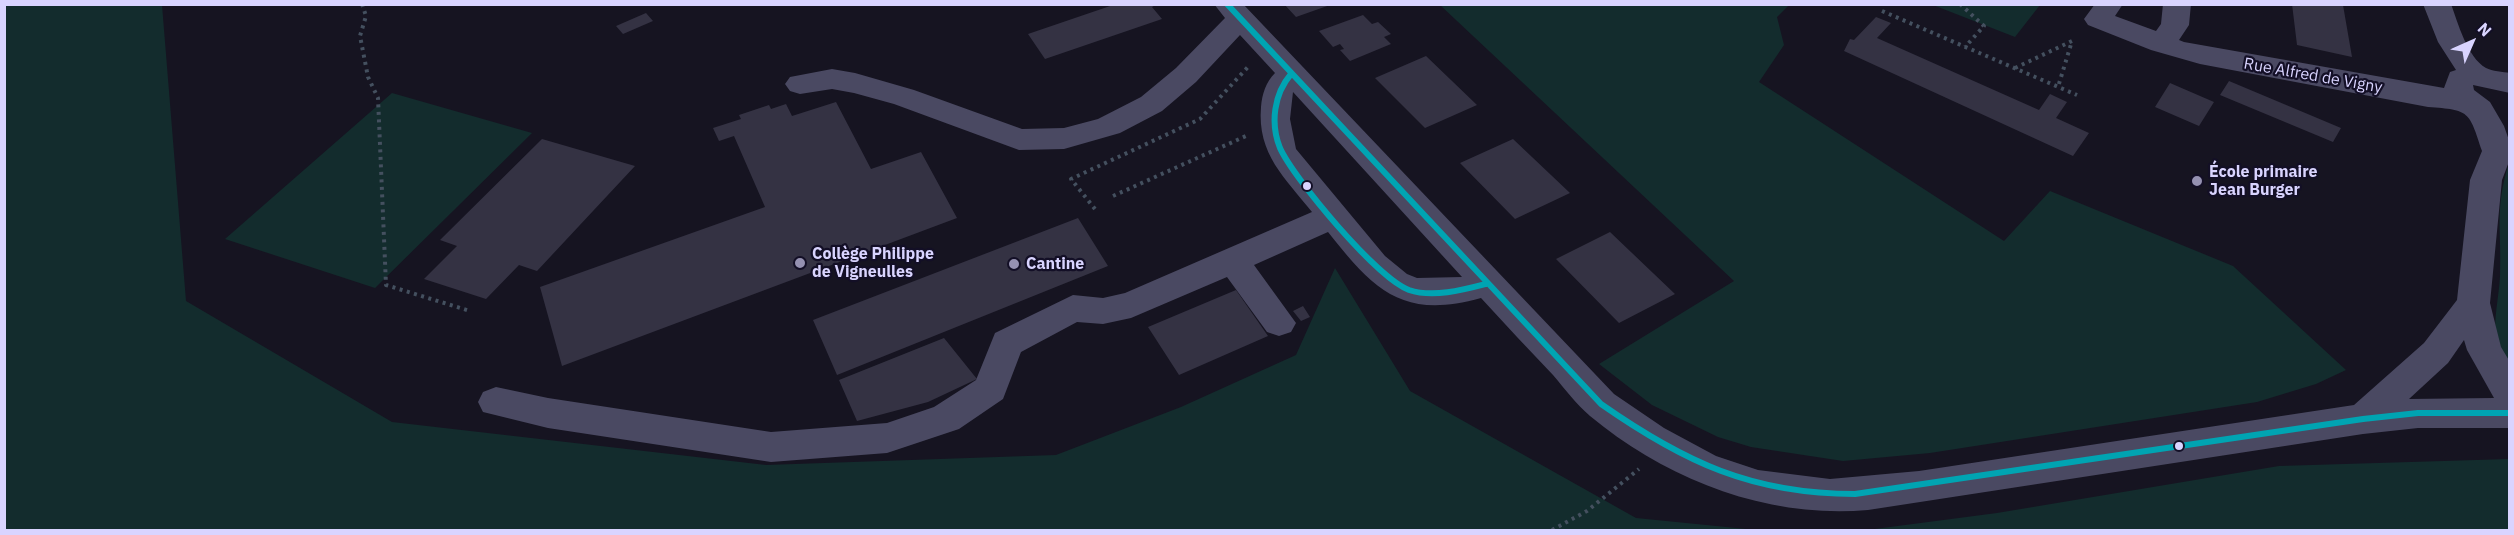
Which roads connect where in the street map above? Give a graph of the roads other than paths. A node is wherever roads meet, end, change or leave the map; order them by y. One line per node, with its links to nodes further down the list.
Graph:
1 (2110, 4): 5 (street, Rue Alfred de Vigny)
2 (2177, 4): 5 (street)
3 (2437, 4): 9 (street)
4 (1234, 12): 6 (street); 8 (street)
5 (2161, 44): 9 (street, Rue Alfred de Vigny)
6 (1291, 74): 11 (street); 13 (street)
7 (2510, 83): 9 (street)
8 (800, 84)
9 (2474, 95): 10 (street); 14 (street)
10 (2510, 119)
11 (1334, 216): 12 (street); 13 (street)
12 (1233, 261): 15 (street); 17 (street)
13 (1486, 284): 19 (street)
14 (2473, 303): 16 (street); 19 (street)
15 (1279, 323)
16 (2510, 393)
17 (496, 402)
18 (2510, 413): 19 (street)
19 (2363, 419)

